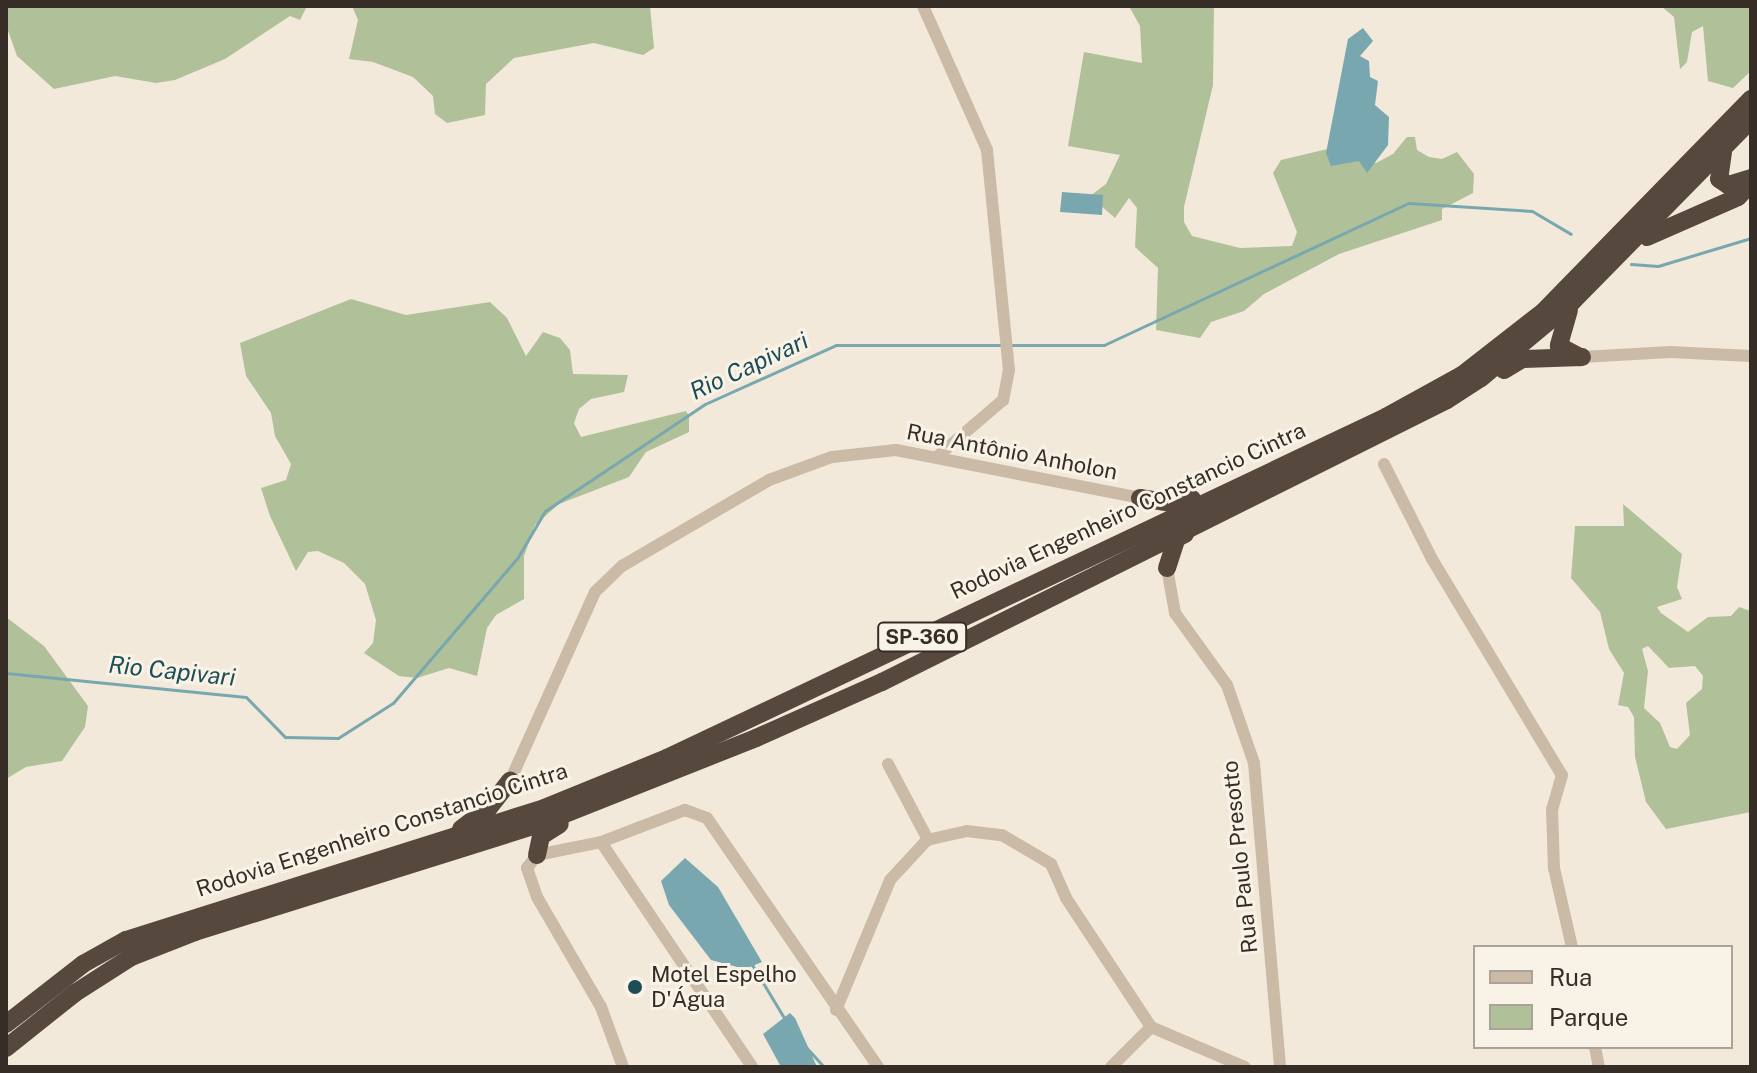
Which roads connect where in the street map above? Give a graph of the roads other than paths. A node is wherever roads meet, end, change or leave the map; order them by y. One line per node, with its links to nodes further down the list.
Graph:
1 (923, 6): 11 (street)
2 (1751, 99): 13 (highway, Rodovia Engenheiro Constancio Cintra / SP-360)
3 (1751, 120): 4 (highway, Rodovia Engenheiro Constancio Cintra / SP-360)
4 (1725, 148): 5 (highway); 6 (highway, Rodovia Engenheiro Constancio Cintra / SP-360)
5 (1751, 181): 6 (highway)
6 (1618, 257): 7 (highway, Rodovia Engenheiro Constancio Cintra / SP-360)
7 (1573, 301): 9 (highway); 10 (highway, Rodovia Engenheiro Constancio Cintra / SP-360)
8 (1751, 356): 9 (street)
9 (1582, 357): 10 (highway)
10 (1447, 400): 15 (highway, Rodovia Engenheiro Constancio Cintra / SP-360)
11 (939, 455): 14 (street, Rua Antônio Anholon); 20 (street, Rua Antônio Anholon)
12 (1384, 464): 27 (street)
13 (1246, 480): 14 (highway); 16 (highway, Rodovia Engenheiro Constancio Cintra / SP-360)
14 (1140, 498): 16 (highway)
15 (1238, 502): 16 (highway, Rodovia Engenheiro Constancio Cintra / SP-360); 17 (highway)
16 (1113, 552): 17 (highway); 19 (highway, Rodovia Engenheiro Constancio Cintra / SP-360); 21 (highway, Rodovia Engenheiro Constancio Cintra / SP-360)
17 (1167, 568): 37 (street, Rua Paulo Presotto)
18 (888, 764): 23 (street)
19 (687, 765): 25 (highway, Rodovia Engenheiro Constancio Cintra / SP-360); 26 (highway)
20 (510, 781): 21 (highway); 22 (highway)
21 (544, 808): 22 (highway, Rodovia Engenheiro Constancio Cintra / SP-360)
22 (445, 839): 29 (highway, Rodovia Engenheiro Constancio Cintra / SP-360)
23 (928, 840): 28 (street); 30 (street)
24 (601, 842): 26 (street); 28 (street); 33 (street)
25 (467, 849): 26 (highway); 31 (highway, Rodovia Engenheiro Constancio Cintra / SP-360)
26 (537, 855): 32 (street)
27 (1572, 945)
28 (836, 1010): 34 (street)
29 (6, 1024)
30 (1151, 1027): 35 (street); 36 (street)
31 (6, 1048)
32 (623, 1067)
33 (752, 1067)
34 (878, 1067)
35 (1111, 1067)
36 (1245, 1067)
37 (1280, 1067)

